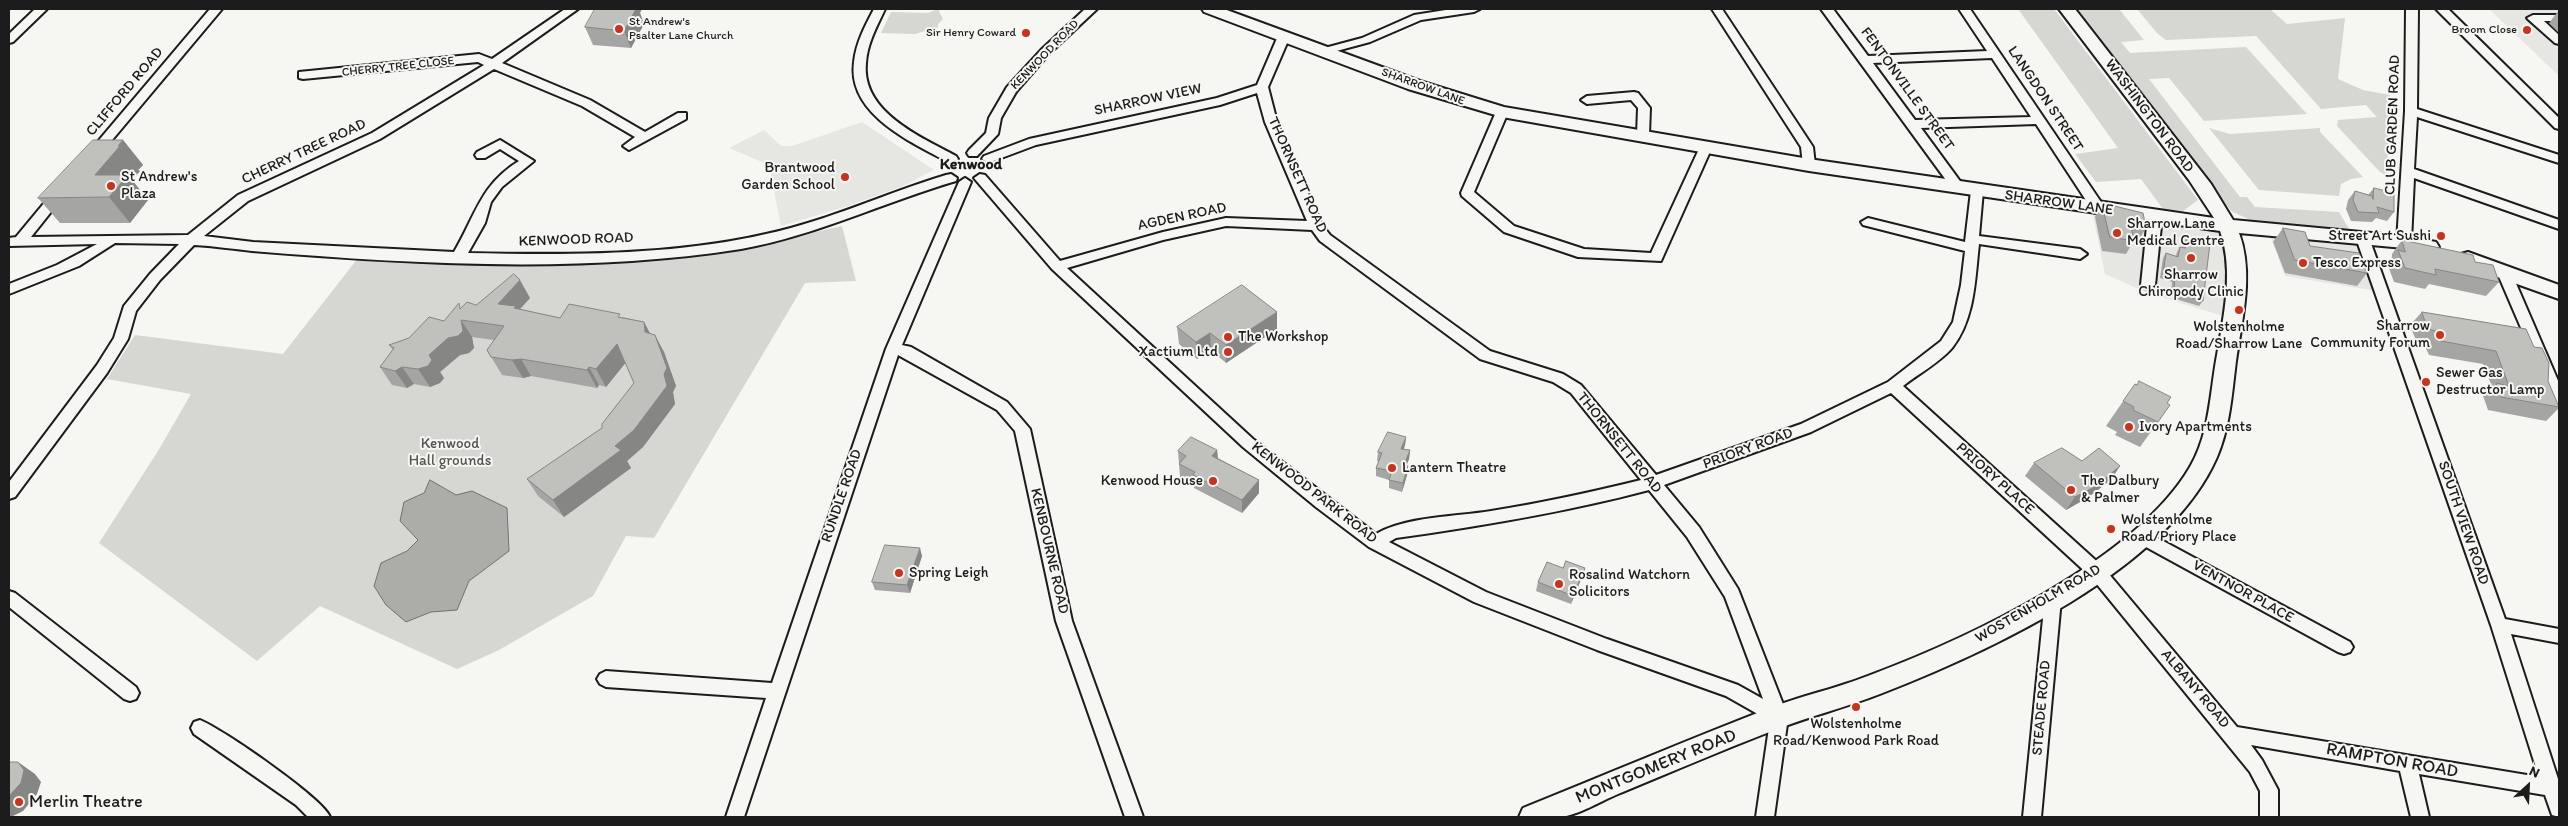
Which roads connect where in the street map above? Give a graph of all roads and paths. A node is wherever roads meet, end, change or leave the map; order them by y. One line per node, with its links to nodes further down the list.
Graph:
1 (41, 9): 17 (street)
2 (216, 9): 41 (street, CLIFFORD ROAD)
3 (572, 9): 22 (street, CHERRY TREE ROAD)
4 (880, 9): 38 (street)
5 (1091, 9): 36 (street, KENWOOD ROAD)
6 (1210, 9): 16 (street, SHARROW LANE)
7 (1474, 9): 14 (street)
8 (1717, 9): 42 (street)
9 (1827, 9): 21 (street, FENTONVILLE STREET)
10 (1965, 9): 20 (street, LANGDON STREET)
11 (2067, 9): 53 (street, WASHINGTON ROAD)
12 (2412, 9): 26 (street, CLUB GARDEN ROAD)
13 (2442, 9): 31 (street)
14 (1457, 10): 19 (street)
15 (2559, 18): 18 (street)
16 (1284, 36): 19 (street, SHARROW LANE); 24 (street)
17 (9, 40)
18 (2559, 41)
19 (1325, 51): 27 (street, SHARROW LANE)
20 (1995, 54): 21 (street); 29 (street, LANGDON STREET)
21 (1866, 60): 30 (street, FENTONVILLE STREET)
22 (492, 65): 23 (street, CHERRY TREE CLOSE); 33 (street, CHERRY TREE CLOSE); 56 (street, CHERRY TREE ROAD)
23 (303, 76)
24 (1262, 87): 39 (street, SHARROW VIEW); 52 (street, THORNSETT ROAD)
25 (1587, 100): 32 (street)
26 (2411, 111): 40 (street); 43 (street, CLUB GARDEN ROAD)
27 (1502, 112): 32 (street, SHARROW LANE); 35 (street)
28 (682, 116): 33 (street)
29 (2041, 120): 30 (street); 48 (street, LANGDON STREET)
30 (1914, 124): 46 (street, FENTONVILLE STREET)
31 (2559, 125)
32 (1643, 135): 35 (street, SHARROW LANE)
33 (644, 137): 34 (street)
34 (629, 146)
35 (1706, 147): 42 (street, SHARROW LANE)
36 (973, 153): 38 (street); 39 (street)
37 (481, 155): 61 (street)
38 (952, 159): 44 (street)
39 (988, 159): 44 (street, RUNDLE ROAD)
40 (2559, 159)
41 (86, 163)
42 (1809, 165): 46 (street, SHARROW LANE)
43 (2408, 171): 51 (street); 58 (street, CLUB GARDEN ROAD)
44 (965, 179): 61 (street, KENWOOD ROAD); 62 (street, KENWOOD PARK ROAD); 67 (street, RUNDLE ROAD)
45 (68, 184): 57 (street)
46 (1959, 188): 47 (street, SHARROW LANE)
47 (1977, 191): 48 (street, SHARROW LANE); 59 (street, PRIORY ROAD)
48 (2098, 208): 49 (street, SHARROW LANE)
49 (2155, 216): 53 (street, SHARROW LANE); 64 (street)
50 (1868, 222): 59 (street)
51 (2559, 225)
52 (1316, 226): 62 (street, AGDEN ROAD); 70 (street, THORNSETT ROAD)
53 (2227, 226): 54 (street, SHARROW LANE); 72 (street, WOSTENHOLM ROAD)
54 (2363, 238): 58 (street, SHARROW LANE); 77 (street, SOUTH VIEW ROAD)
55 (110, 240): 56 (street, KENWOOD ROAD); 57 (street, KENWOOD ROAD); 65 (street)
56 (191, 240): 61 (street, KENWOOD ROAD); 71 (street, CHERRY TREE ROAD)
57 (14, 242)
58 (2404, 242): 63 (street, SHARROW LANE)
59 (1972, 244): 60 (street); 68 (street, PRIORY ROAD)
60 (2080, 254)
61 (458, 258)
62 (1057, 266): 73 (street, KENWOOD PARK ROAD)
63 (2504, 272): 66 (street, SHARROW LANE); 69 (street)
64 (2148, 285)
65 (9, 289)
66 (2559, 292)
67 (893, 349): 81 (street, RUNDLE ROAD); 91 (street, KENBOURNE ROAD)
68 (1893, 386): 70 (street, PRIORY ROAD); 74 (street, PRIORY PLACE)
69 (2559, 400)
70 (1652, 484): 73 (street, PRIORY ROAD); 83 (street, THORNSETT ROAD)
71 (9, 493)
72 (2141, 536): 74 (street, WOSTENHOLM ROAD); 79 (street, VENTNOR PLACE)
73 (1376, 542): 83 (street, KENWOOD PARK ROAD)
74 (2097, 572): 76 (street, WOSTENHOLM ROAD); 85 (street, ALBANY ROAD)
75 (9, 598): 82 (street)
76 (2053, 599): 83 (street, WOSTENHOLM ROAD); 94 (street, STEADE ROAD)
77 (2499, 625): 78 (street); 87 (street, SOUTH VIEW ROAD)
78 (2559, 636)
79 (2344, 647)
80 (606, 679): 81 (street)
81 (777, 691): 90 (street, RUNDLE ROAD)
82 (130, 693)
83 (1779, 717): 92 (street, MONTGOMERY ROAD); 93 (street)
84 (200, 728): 89 (street)
85 (2232, 734): 86 (street, RAMPTON ROAD); 95 (street, ALBANY ROAD)
86 (2408, 765): 87 (street, RAMPTON ROAD); 96 (street)
87 (2552, 788): 88 (street, SOUTH VIEW ROAD)
88 (2559, 809)
89 (321, 817)
90 (735, 817)
91 (1134, 817)
92 (1532, 817)
93 (1765, 817)
94 (2032, 817)
95 (2269, 817)
96 (2420, 817)

